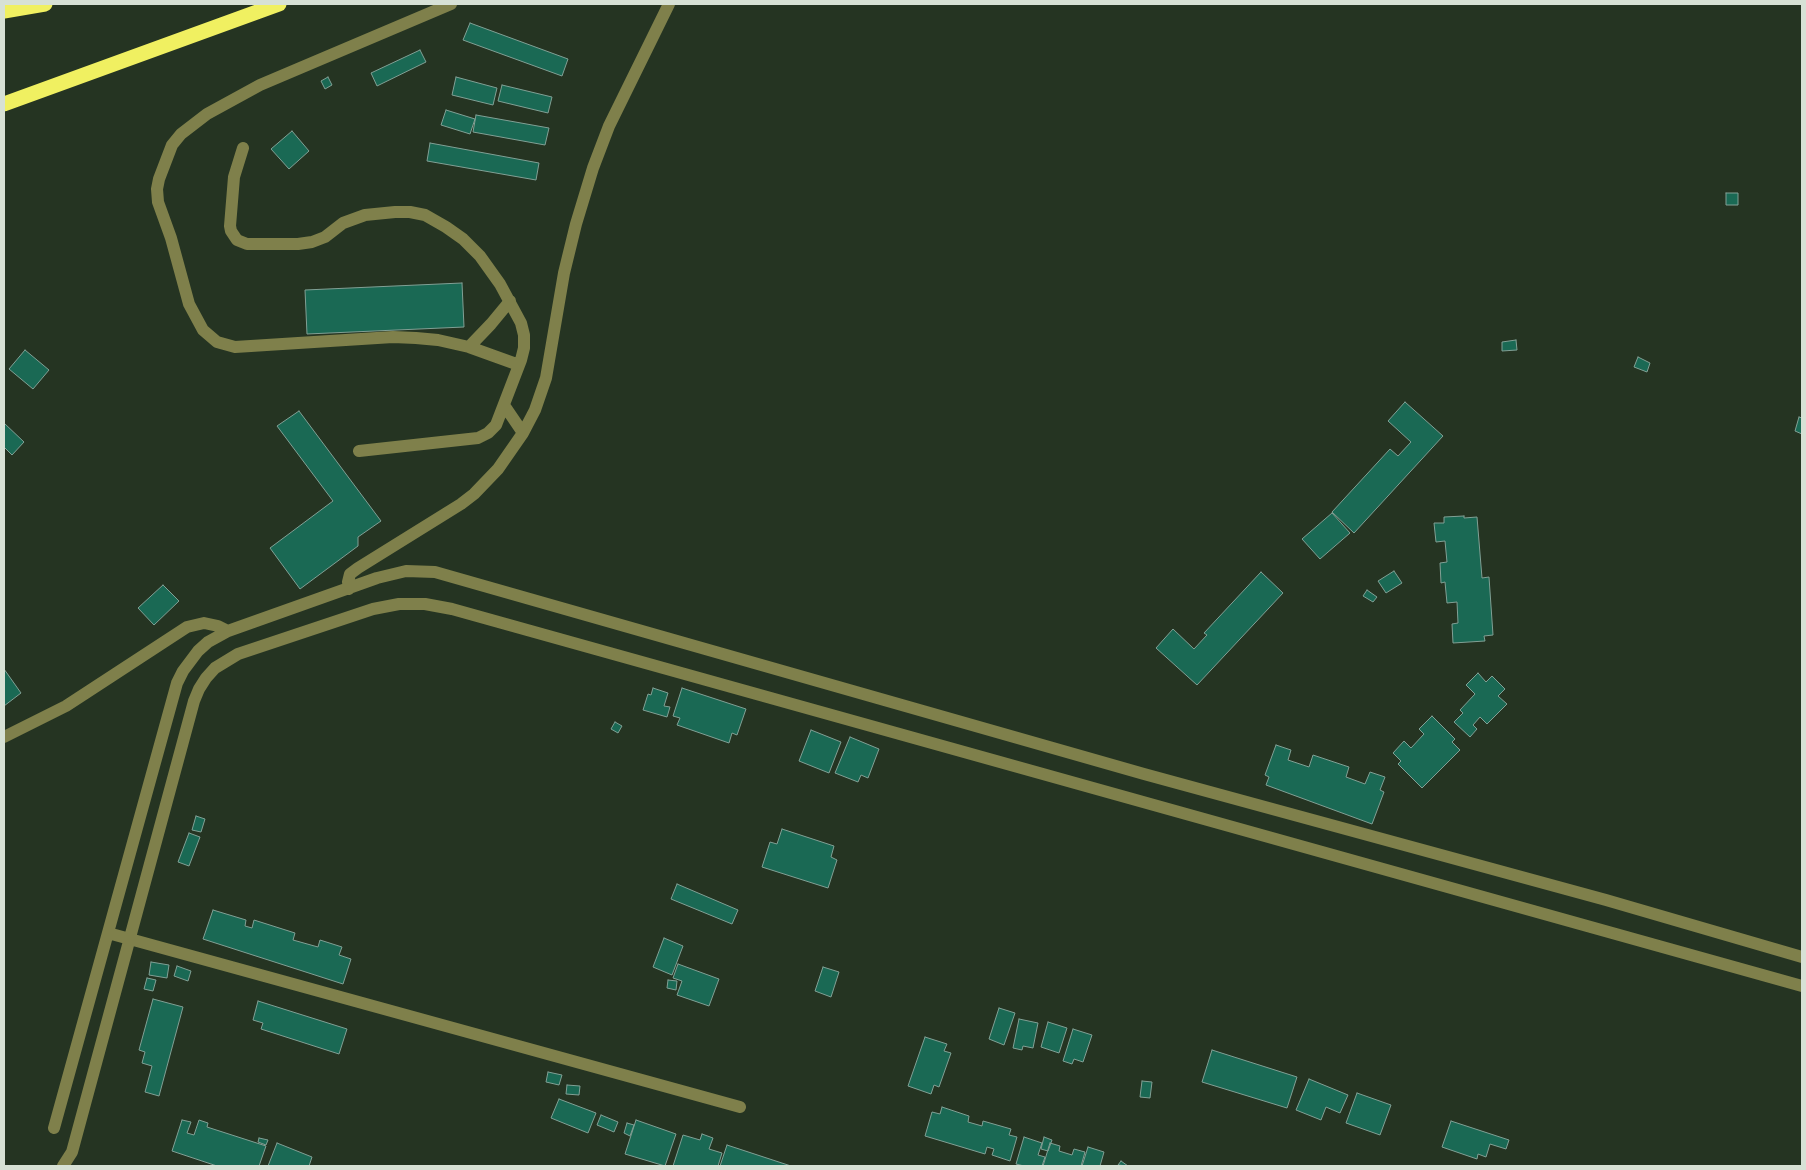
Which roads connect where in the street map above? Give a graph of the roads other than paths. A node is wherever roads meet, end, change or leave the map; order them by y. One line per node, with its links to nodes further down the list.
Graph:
1 (45, 4): 5 (highway)
2 (279, 4): 6 (highway)
3 (451, 4): 9 (street)
4 (669, 4): 12 (street)
5 (4, 11)
6 (4, 104)
7 (243, 148): 8 (street)
8 (510, 301): 9 (street); 10 (street)
9 (469, 346): 10 (street)
10 (520, 365): 11 (street)
11 (504, 405): 12 (street); 13 (street)
12 (523, 433): 14 (street)
13 (359, 451)
14 (349, 589): 15 (street); 19 (street)
15 (228, 632): 16 (street); 17 (street)
16 (4, 737)
17 (108, 933): 18 (street); 22 (street)
18 (130, 939): 20 (street); 21 (street); 23 (street)
19 (1802, 957)
20 (1802, 986)
21 (740, 1107)
22 (54, 1128)
23 (63, 1166)

